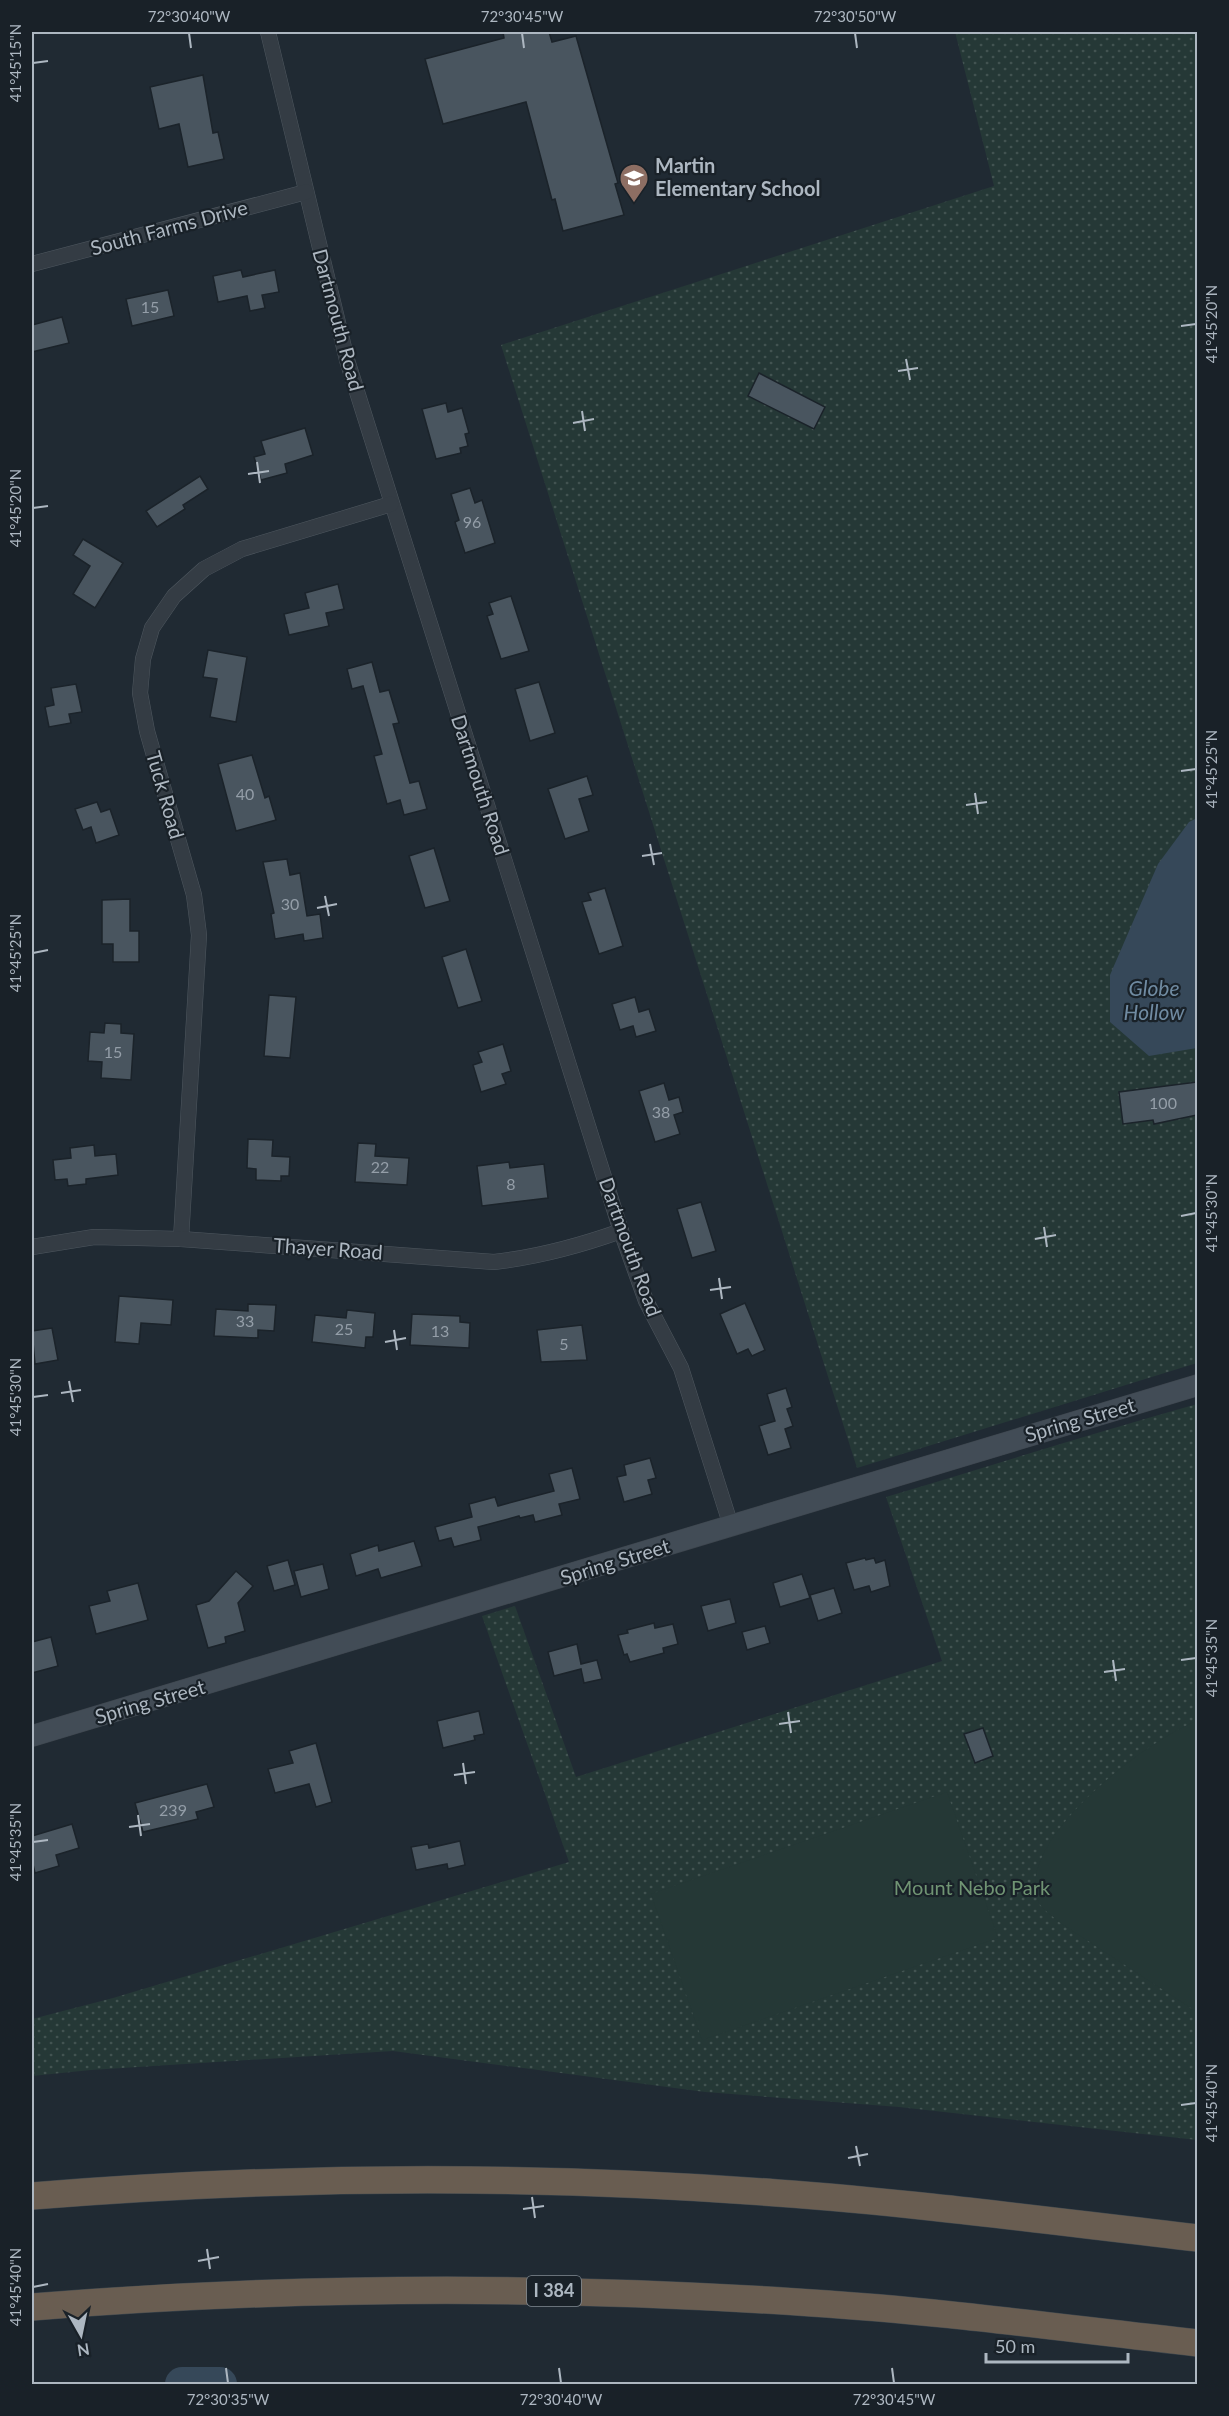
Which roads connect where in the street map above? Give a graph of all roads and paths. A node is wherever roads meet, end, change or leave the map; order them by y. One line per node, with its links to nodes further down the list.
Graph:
1 (268, 32): 2 (street, Dartmouth Road)
2 (306, 192): 3 (street, South Farms Drive); 4 (street, Dartmouth Road)
3 (32, 264)
4 (391, 504): 5 (street, Dartmouth Road); 6 (street, Tuck Road)
5 (621, 1232): 6 (street, Thayer Road); 9 (street, Dartmouth Road)
6 (181, 1239): 7 (street, Thayer Road)
7 (32, 1247)
8 (1197, 1385): 9 (street, Spring Street)
9 (731, 1526): 10 (street, Spring Street)
10 (32, 1736)
11 (32, 2196): 12 (highway)
12 (1197, 2238)
13 (32, 2307): 14 (highway, I 384)
14 (1197, 2343)

